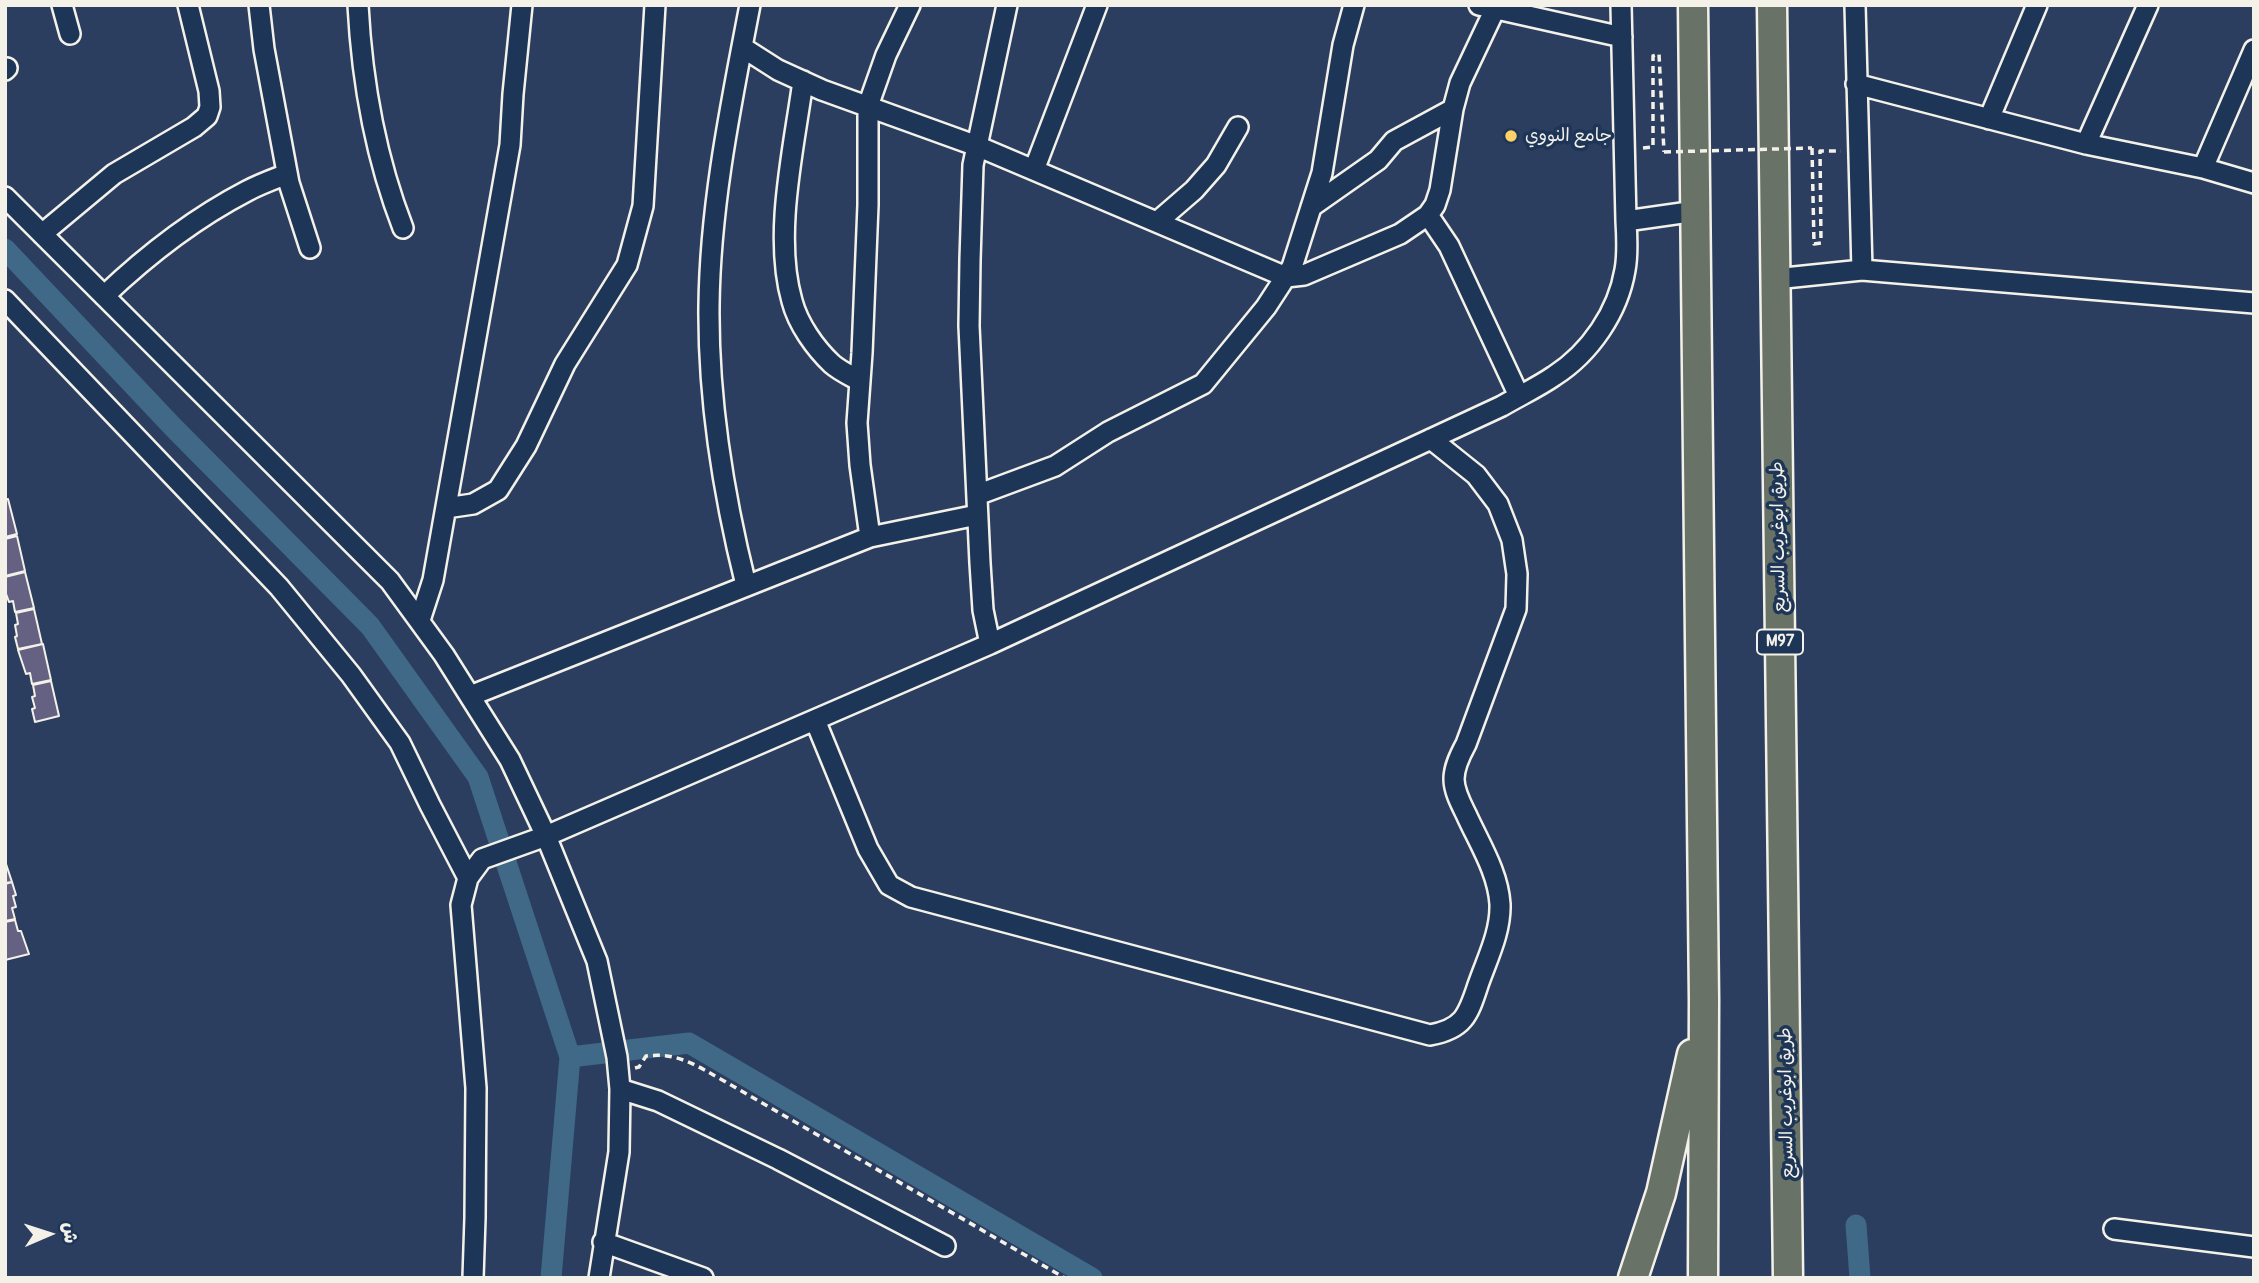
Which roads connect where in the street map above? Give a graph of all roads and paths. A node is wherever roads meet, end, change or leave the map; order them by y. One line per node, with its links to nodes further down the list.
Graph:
1 (62, 5): 19 (street)
2 (188, 5): 44 (street)
3 (259, 5): 35 (street)
4 (358, 5): 43 (street)
5 (522, 5): 56 (street)
6 (655, 5): 56 (street)
7 (750, 5): 21 (street)
8 (910, 5): 25 (street)
9 (1007, 5): 30 (street)
10 (1097, 5): 34 (street)
11 (1354, 5): 38 (street)
12 (1621, 5): 20 (street)
13 (1693, 5): 39 (highway)
14 (1772, 5): 48 (highway, طريق ابوغريب السريع / M97)
15 (2037, 5): 27 (street)
16 (2148, 5): 29 (street)
17 (1858, 6): 24 (street)
18 (1487, 7): 20 (street); 26 (street)
19 (70, 34)
20 (1622, 37): 41 (street)
21 (742, 47): 23 (street); 58 (street)
22 (2254, 50): 33 (street)
23 (803, 81): 25 (street); 52 (street)
24 (1856, 84): 27 (street); 46 (street)
25 (868, 106): 30 (street); 52 (street)
26 (1453, 109): 38 (street); 40 (street)
27 (1989, 119): 29 (street)
28 (1238, 127): 42 (street)
29 (2086, 144): 33 (street)
30 (976, 146): 34 (street); 55 (street)
31 (1653, 147): 32 (path, bridge)
32 (1820, 151)
33 (2203, 168): 36 (street)
34 (1034, 170): 42 (street)
35 (287, 174): 45 (street); 49 (street)
36 (2254, 183)
37 (5, 197): 44 (street)
38 (1311, 207): 47 (street)
39 (1696, 211): 41 (street); 65 (highway)
40 (1428, 215): 47 (street); 53 (street)
41 (1626, 221): 53 (street)
42 (1157, 222): 47 (street)
43 (403, 228)
44 (41, 234): 49 (street)
45 (310, 248)
46 (1862, 270): 48 (street); 51 (street)
47 (1286, 277): 55 (street)
48 (1775, 279): 77 (highway, طريق ابوغريب السريع / M97)
49 (104, 296): 59 (street)
50 (5, 300): 64 (street)
51 (2254, 303)
52 (860, 380): 57 (street)
53 (1519, 396): 54 (street)
54 (1430, 439): 60 (street); 62 (street)
55 (977, 505): 57 (street); 60 (street)
56 (446, 509): 59 (street)
57 (870, 537): 58 (street)
58 (746, 585): 61 (street)
59 (420, 620): 61 (street)
60 (990, 644): 62 (street)
61 (470, 696): 63 (street)
62 (815, 720): 63 (street)
63 (546, 836): 64 (street); 66 (street)
64 (468, 878): 71 (street)
65 (1704, 1000): 75 (highway); 76 (highway)
66 (619, 1072): 68 (street); 69 (street); 74 (path)
67 (2114, 1229): 70 (street)
68 (603, 1242): 72 (street); 73 (street)
69 (946, 1246)
70 (2254, 1247)
71 (472, 1278)
72 (599, 1278)
73 (703, 1278)
74 (1065, 1278)
75 (1633, 1278)
76 (1703, 1278)
77 (1790, 1278)

